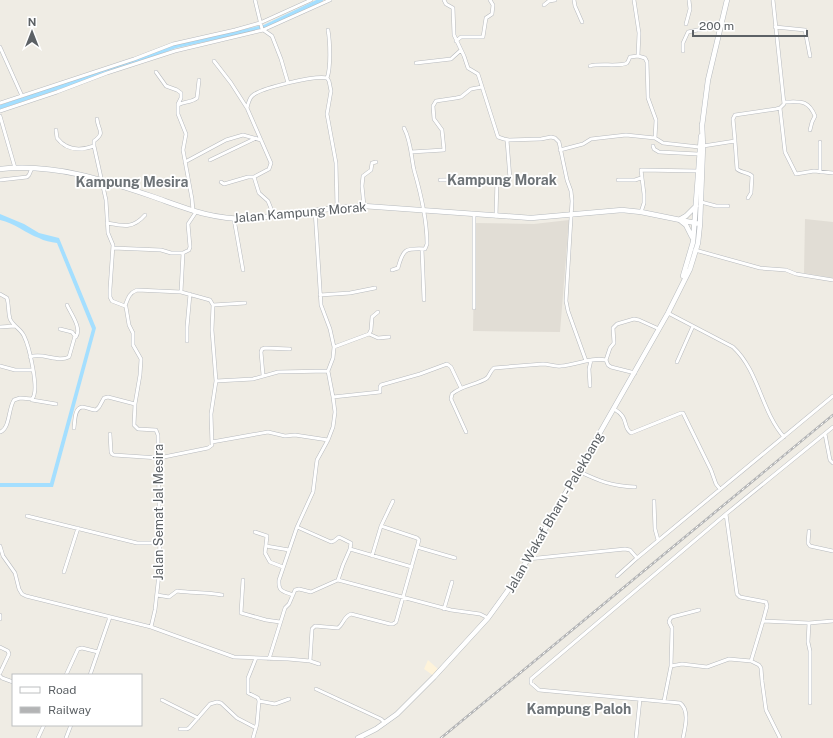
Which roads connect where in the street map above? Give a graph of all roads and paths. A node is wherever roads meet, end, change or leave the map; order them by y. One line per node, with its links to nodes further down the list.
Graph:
1 (255, 0): 14 (street)
2 (311, 0): 14 (street)
3 (330, 0): 18 (street)
4 (444, 0): 20 (street)
5 (490, 0): 20 (street)
6 (555, 0): 12 (street)
7 (574, 0): 13 (street)
8 (634, 0): 24 (street)
9 (689, 0): 15 (street)
10 (727, 0): 16 (main road, Jalan Wakaf Bharu - Palekbang)
11 (773, 0): 17 (street)
12 (544, 5)
13 (582, 22)
14 (260, 23): 18 (street); 29 (street)
15 (686, 24)
16 (720, 27): 23 (street); 55 (main road, Jalan Wakaf Bharu - Palekbang)
17 (775, 27): 25 (street); 36 (street)
18 (262, 29): 29 (street); 33 (street)
19 (328, 30): 31 (street)
20 (456, 41): 22 (street)
21 (0, 47): 35 (street)
22 (461, 50): 27 (street); 34 (street)
23 (683, 51)
24 (638, 56): 28 (street); 48 (street)
25 (810, 56)
26 (214, 61): 39 (street)
27 (416, 63)
28 (590, 66)
29 (102, 72): 35 (street); 41 (street)
30 (156, 72): 38 (street)
31 (328, 78): 33 (street); 81 (street)
32 (199, 80): 38 (street)
33 (288, 83): 39 (street)
34 (482, 87): 50 (street); 57 (street)
35 (22, 96): 37 (street)
36 (784, 102): 40 (street); 46 (street)
37 (0, 103)
38 (178, 105): 60 (street)
39 (247, 108): 49 (street)
40 (780, 108): 51 (street); 66 (street)
41 (0, 110)
42 (0, 116): 62 (street)
43 (97, 120): 53 (street)
44 (404, 128): 57 (street)
45 (56, 130): 53 (street)
46 (810, 130)
47 (256, 138): 49 (street); 59 (street); 60 (street)
48 (656, 138): 55 (street); 56 (street)
49 (261, 140): 68 (street)
50 (507, 140): 56 (street); 73 (street)
51 (735, 141): 55 (street); 76 (street)
52 (820, 142): 66 (street)
53 (94, 146): 71 (street)
54 (653, 146): 58 (street)
55 (701, 147): 58 (main road, Jalan Wakaf Bharu - Palekbang); 77 (main road, Jalan Wakaf Bharu - Palekbang)
56 (560, 150): 87 (street)
57 (411, 152): 83 (street)
58 (698, 154): 65 (main road, Jalan Wakaf Bharu - Palekbang)
59 (210, 160)
60 (185, 162): 84 (street)
61 (376, 162): 78 (street)
62 (15, 168): 63 (main road, Jalan Kampung Morak); 64 (main road, Jalan Kampung Morak)
63 (32, 168): 70 (street); 71 (main road, Jalan Kampung Morak)
64 (0, 169)
65 (698, 171): 69 (street); 79 (main road, Jalan Wakaf Bharu - Palekbang)
66 (820, 172): 67 (street)
67 (833, 172)
68 (254, 177): 75 (street); 89 (street)
69 (641, 178): 74 (street); 85 (street)
70 (0, 180)
71 (101, 180): 84 (main road, Jalan Kampung Morak); 93 (street)
72 (440, 180): 73 (street)
73 (497, 180): 90 (street)
74 (618, 180)
75 (221, 182)
76 (748, 198)
77 (701, 202): 80 (street); 94 (main road, Jalan Wakaf Bharu - Palekbang)
78 (364, 206): 81 (main road, Jalan Kampung Morak); 83 (main road, Jalan Kampung Morak)
79 (696, 206): 92 (main road); 94 (main road, Jalan Wakaf Bharu - Palekbang)
80 (728, 206)
81 (337, 208): 82 (main road, Jalan Kampung Morak)
82 (315, 210): 89 (main road, Jalan Kampung Morak); 107 (street)
83 (423, 210): 86 (main road, Jalan Kampung Morak); 97 (street)
84 (194, 212): 91 (main road, Jalan Kampung Morak); 99 (street)
85 (641, 212): 87 (main road, Jalan Kampung Morak); 92 (main road, Jalan Kampung Morak)
86 (474, 214): 90 (main road, Jalan Kampung Morak); 113 (street)
87 (571, 214): 90 (main road, Jalan Kampung Morak); 130 (street)
88 (145, 215): 93 (street)
89 (274, 216): 91 (main road, Jalan Kampung Morak)
90 (496, 216)
91 (234, 219): 100 (street)
92 (679, 220): 94 (main road, Jalan Kampung Morak); 95 (main road)
93 (106, 223): 96 (street)
94 (698, 224): 95 (main road, Jalan Wakaf Bharu - Palekbang); 98 (main road, Jalan Wakaf Bharu - Palekbang)
95 (694, 242): 98 (main road, Jalan Wakaf Bharu - Palekbang)
96 (113, 248): 99 (street); 112 (street)
97 (422, 249): 101 (street); 108 (street)
98 (694, 250): 102 (street); 115 (main road, Jalan Wakaf Bharu - Palekbang)
99 (183, 253): 104 (street)
100 (243, 270)
101 (392, 270)
102 (833, 280)
103 (375, 288): 107 (street)
104 (181, 292): 106 (street); 112 (street)
105 (0, 294): 116 (street)
106 (190, 294): 111 (street); 124 (street)
107 (320, 295): 125 (street)
108 (424, 300)
109 (245, 303): 111 (street)
110 (67, 305): 123 (street)
111 (213, 305): 137 (street)
112 (125, 306): 144 (street, Jalan Semat Jal Mesira)
113 (474, 308)
114 (378, 312): 121 (street)
115 (668, 313): 117 (street); 120 (main road, Jalan Wakaf Bharu - Palekbang)
116 (15, 326): 118 (street); 127 (street)
117 (693, 326): 131 (street); 152 (street)
118 (0, 327)
119 (60, 329): 123 (street)
120 (659, 329): 129 (street); 135 (main road, Jalan Wakaf Bharu - Palekbang)
121 (369, 334): 122 (street); 125 (street)
122 (389, 337)
123 (75, 339): 127 (street)
124 (187, 341)
125 (334, 347): 134 (street)
126 (290, 349): 136 (street)
127 (30, 357): 133 (street)
128 (591, 360): 129 (street); 130 (street); 138 (street)
129 (606, 360): 135 (street)
130 (586, 361): 139 (street)
131 (677, 362)
132 (0, 366): 133 (street)
133 (33, 370): 142 (street)
134 (328, 371): 136 (street); 141 (street)
135 (635, 373): 145 (main road, Jalan Wakaf Bharu - Palekbang)
136 (263, 376): 137 (street)
137 (216, 381): 154 (street)
138 (590, 386)
139 (460, 388): 141 (street); 149 (street)
140 (833, 396): 152 (street)
141 (333, 397): 153 (street)
142 (30, 400): 143 (street); 148 (street)
143 (56, 404)
144 (135, 404): 147 (street); 155 (street, Jalan Semat Jal Mesira)
145 (614, 409): 157 (main road, Jalan Wakaf Bharu - Palekbang); 159 (street)
146 (833, 427): 151 (street)
147 (74, 428)
148 (0, 432)
149 (466, 432)
150 (110, 434): 155 (street)
151 (825, 434): 156 (street); 162 (street)
152 (784, 437): 159 (street)
153 (328, 440): 154 (street); 166 (street)
154 (212, 442): 155 (street)
155 (159, 458): 170 (street, Jalan Semat Jal Mesira)
156 (833, 463)
157 (578, 471): 158 (street); 180 (main road, Jalan Wakaf Bharu - Palekbang)
158 (635, 487)
159 (720, 489): 169 (street)
160 (393, 500): 164 (street)
161 (654, 501): 169 (street)
162 (726, 514): 198 (street); 216 (street)
163 (27, 516): 165 (street)
164 (381, 526): 173 (street); 177 (street)
165 (78, 528): 170 (street); 183 (street)
166 (297, 528): 174 (street); 175 (street)
167 (809, 531): 176 (street)
168 (256, 532): 172 (street)
169 (658, 540): 179 (street)
170 (160, 543): 188 (street, Jalan Semat Jal Mesira)
171 (0, 546): 195 (street)
172 (266, 546): 175 (street); 181 (street)
173 (417, 547): 178 (street); 182 (street)
174 (350, 549): 177 (street); 186 (street)
175 (289, 550): 181 (street)
176 (833, 551)
177 (372, 556): 182 (street)
178 (455, 558)
179 (637, 558): 180 (street); 184 (street)
180 (528, 559): 196 (main road, Jalan Wakaf Bharu - Palekbang)
181 (283, 567): 190 (street)
182 (412, 567): 191 (street)
183 (64, 572)
184 (617, 576)
185 (243, 580): 200 (street)
186 (338, 580): 190 (street); 191 (street)
187 (452, 582): 192 (street)
188 (157, 595): 189 (street); 202 (street, Jalan Semat Jal Mesira)
189 (222, 595)
190 (293, 595): 200 (street)
191 (404, 597): 192 (street); 208 (street)
192 (444, 609): 196 (street)
193 (699, 610): 210 (street)
194 (0, 615): 197 (street)
195 (110, 617): 202 (street); 204 (street)
196 (488, 618): 223 (main road, Jalan Wakaf Bharu - Palekbang)
197 (0, 619)
198 (763, 621): 201 (street); 207 (street)
199 (833, 621): 201 (street)
200 (280, 622): 206 (street)
201 (809, 623): 221 (street)
202 (151, 627): 205 (street)
203 (0, 647): 213 (street)
204 (98, 652): 211 (street); 212 (street)
205 (256, 658): 206 (street); 219 (street)
206 (269, 659): 208 (street)
207 (751, 660): 210 (street); 234 (street)
208 (310, 661): 209 (street)
209 (319, 664)
210 (671, 666): 220 (street)
211 (66, 674)
212 (90, 674)
213 (0, 675): 214 (street)
214 (12, 682)
215 (316, 690): 223 (street)
216 (640, 699): 220 (street); 232 (street)
217 (162, 700): 222 (street)
218 (289, 700): 219 (street)
219 (259, 701): 226 (street)
220 (664, 701): 233 (street)
221 (810, 703)
222 (198, 718): 226 (street); 227 (street)
223 (385, 723): 231 (main road, Jalan Wakaf Bharu - Palekbang)
224 (44, 726): 228 (street)
225 (71, 726): 229 (street)
226 (256, 728): 230 (street)
227 (180, 729)
228 (38, 738)
229 (66, 738)
230 (253, 738)
231 (358, 738)
232 (636, 738)
233 (683, 738)
234 (780, 738)

